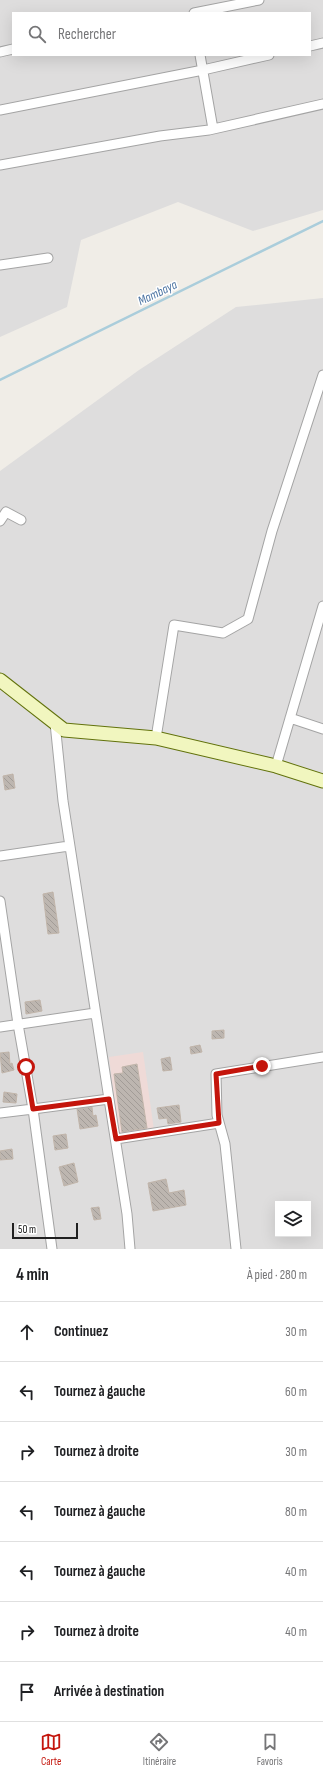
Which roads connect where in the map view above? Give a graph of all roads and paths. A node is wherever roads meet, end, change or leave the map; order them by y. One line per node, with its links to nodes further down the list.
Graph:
1 (259, 0): 2 (street)
2 (199, 12)
3 (323, 43): 4 (street)
4 (311, 46)
5 (12, 49): 6 (street)
6 (0, 52)
7 (200, 56): 9 (street)
8 (265, 56): 9 (street)
9 (203, 70): 11 (street); 12 (street)
10 (323, 104): 12 (street)
11 (0, 110)
12 (213, 129): 13 (street)
13 (0, 165)
14 (48, 258): 15 (street)
15 (0, 265)
16 (323, 375): 24 (street)
17 (21, 520): 18 (street)
18 (0, 521)
19 (323, 606): 21 (street)
20 (0, 680): 22 (street)
21 (290, 718): 23 (street); 25 (street)
22 (55, 724): 24 (street); 27 (street)
23 (323, 729)
24 (156, 738): 25 (street)
25 (276, 766): 26 (street)
26 (323, 781)
27 (69, 846): 28 (street); 31 (street)
28 (0, 856)
29 (0, 901): 30 (street)
30 (3, 944): 32 (street)
31 (95, 1013): 32 (street); 35 (street)
32 (18, 1024): 33 (street); 36 (street)
33 (0, 1027)
34 (323, 1057): 38 (street)
35 (109, 1099): 36 (street); 39 (street)
36 (33, 1109): 37 (street); 40 (street)
37 (0, 1113)
38 (219, 1123): 39 (street); 42 (street)
39 (116, 1139): 41 (street)
40 (52, 1249)
41 (130, 1249)
42 (236, 1249)

